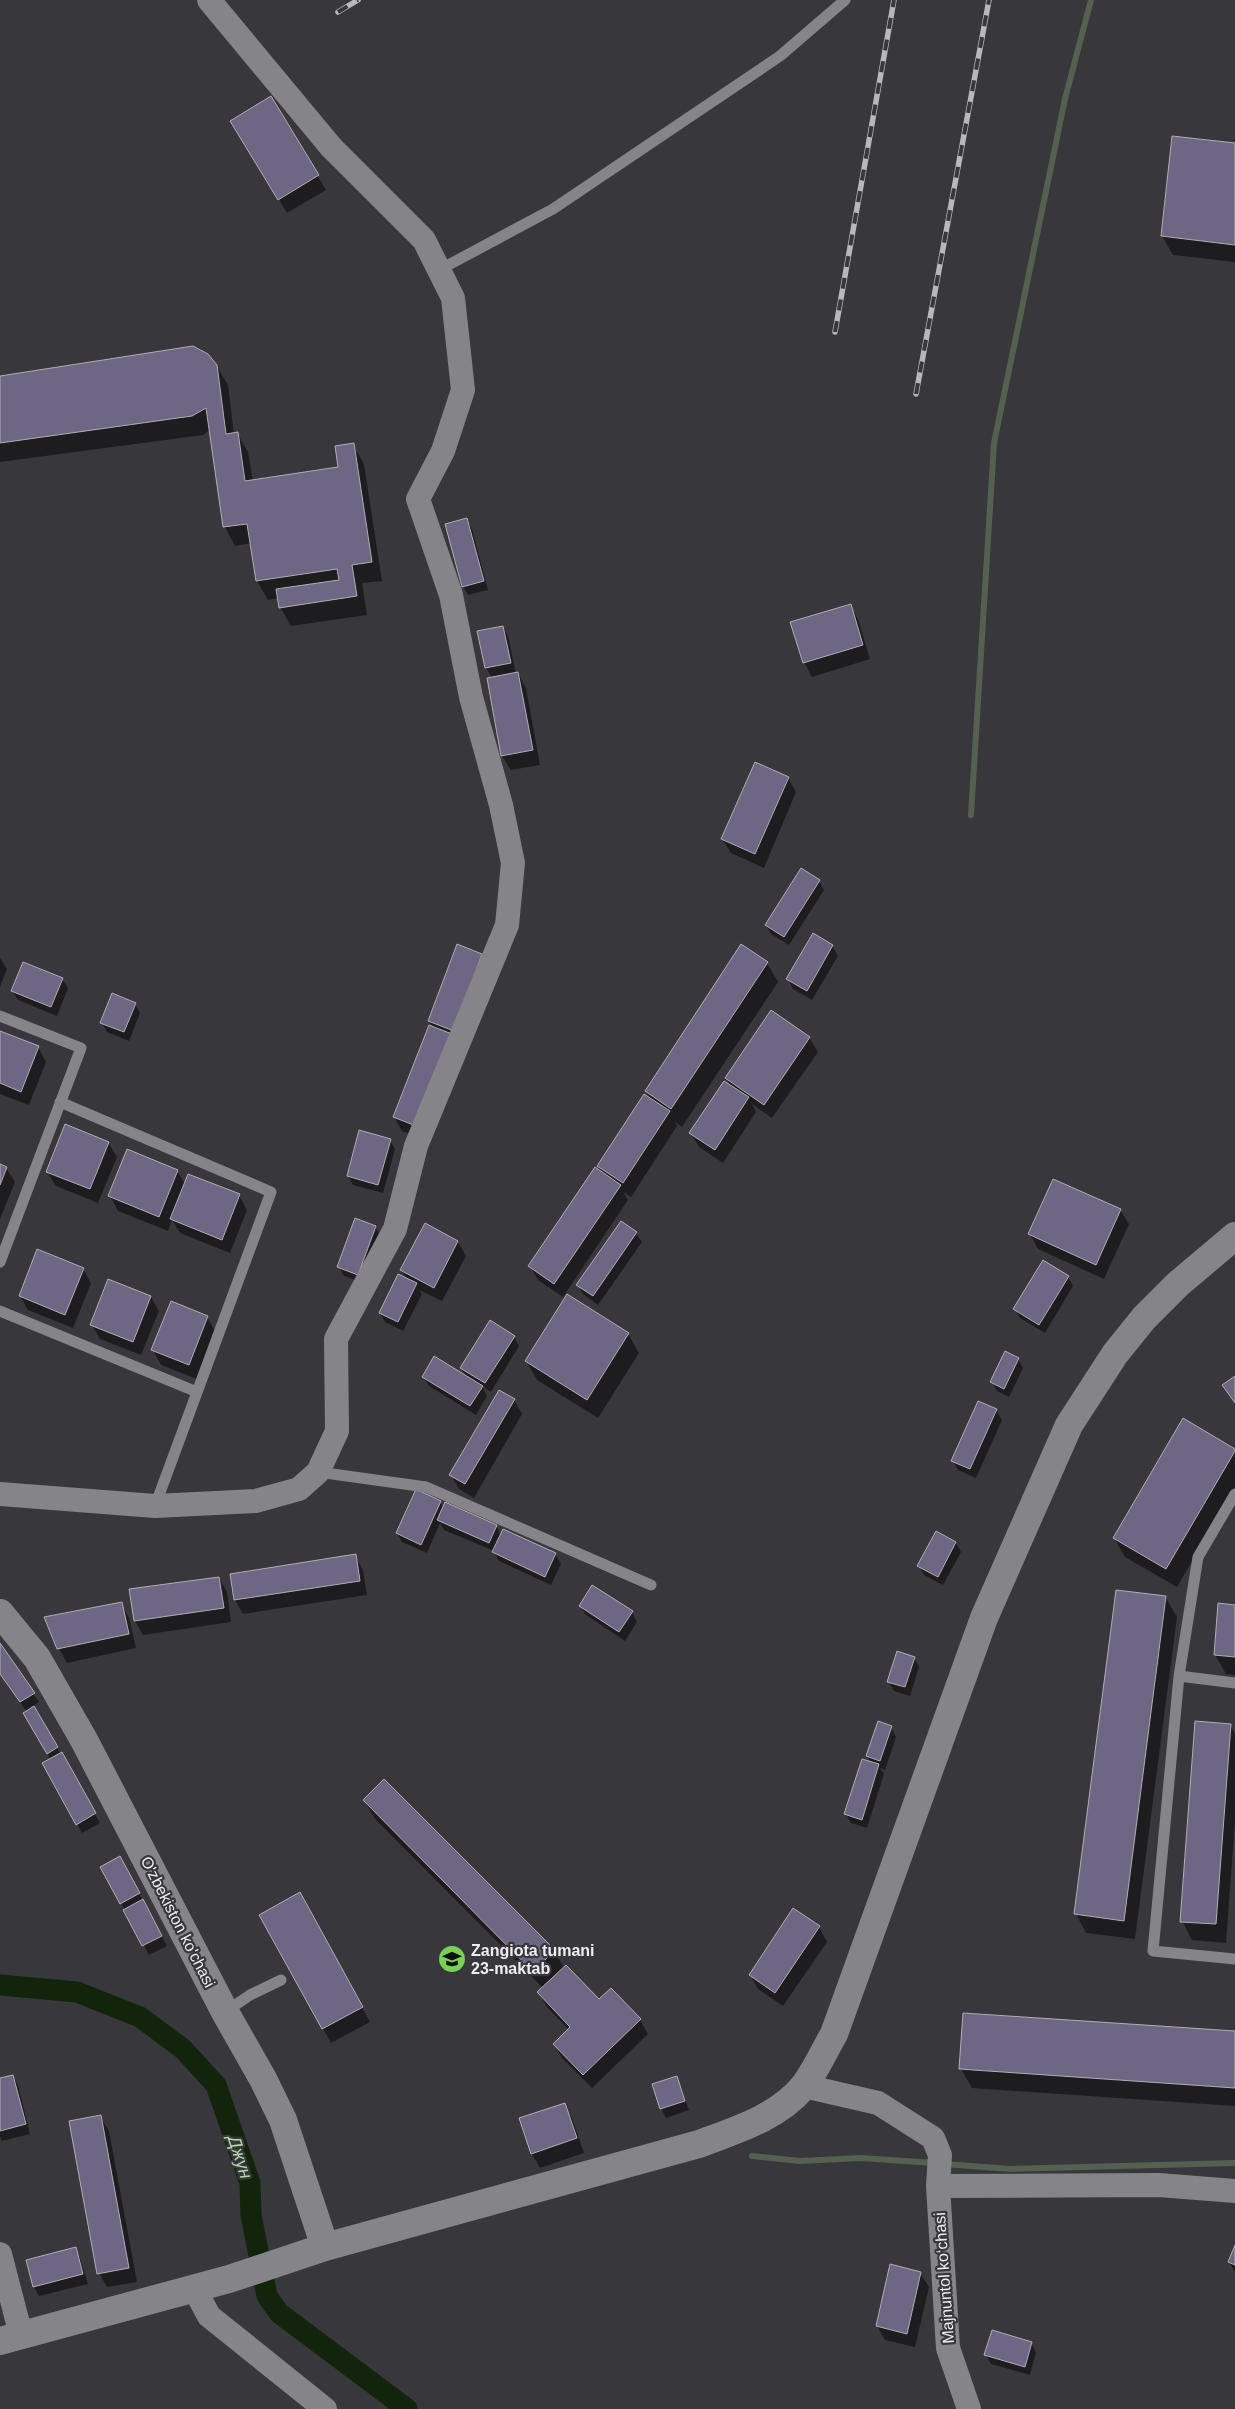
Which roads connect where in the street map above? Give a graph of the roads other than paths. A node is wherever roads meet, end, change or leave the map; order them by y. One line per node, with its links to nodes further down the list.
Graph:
1 (209, 0): 3 (street)
2 (845, 0): 3 (lane)
3 (439, 270): 11 (street)
4 (0, 1016): 5 (lane)
5 (60, 1102): 6 (lane); 10 (lane)
6 (4, 1236): 8 (lane)
7 (1235, 1236): 22 (main road)
8 (0, 1262)
9 (0, 1311): 10 (lane)
10 (197, 1392): 14 (lane)
11 (318, 1472): 14 (street); 15 (lane)
12 (0, 1494): 14 (street)
13 (1235, 1494): 17 (lane)
14 (155, 1506)
15 (651, 1585)
16 (0, 1613): 21 (main road, O'zbekiston ko'chasi)
17 (1179, 1676): 18 (lane); 19 (lane)
18 (1235, 1683)
19 (1235, 1959)
20 (281, 1980): 21 (lane)
21 (225, 2012): 25 (main road, O'zbekiston ko'chasi)
22 (804, 2086): 23 (street); 25 (main road)
23 (939, 2171): 24 (street); 30 (street, Majnuntol ko‘chasi)
24 (1235, 2191)
25 (325, 2246): 27 (main road)
26 (0, 2254): 28 (street)
27 (194, 2288): 28 (main road); 29 (street)
28 (10, 2338)
29 (325, 2409)
30 (969, 2409)

